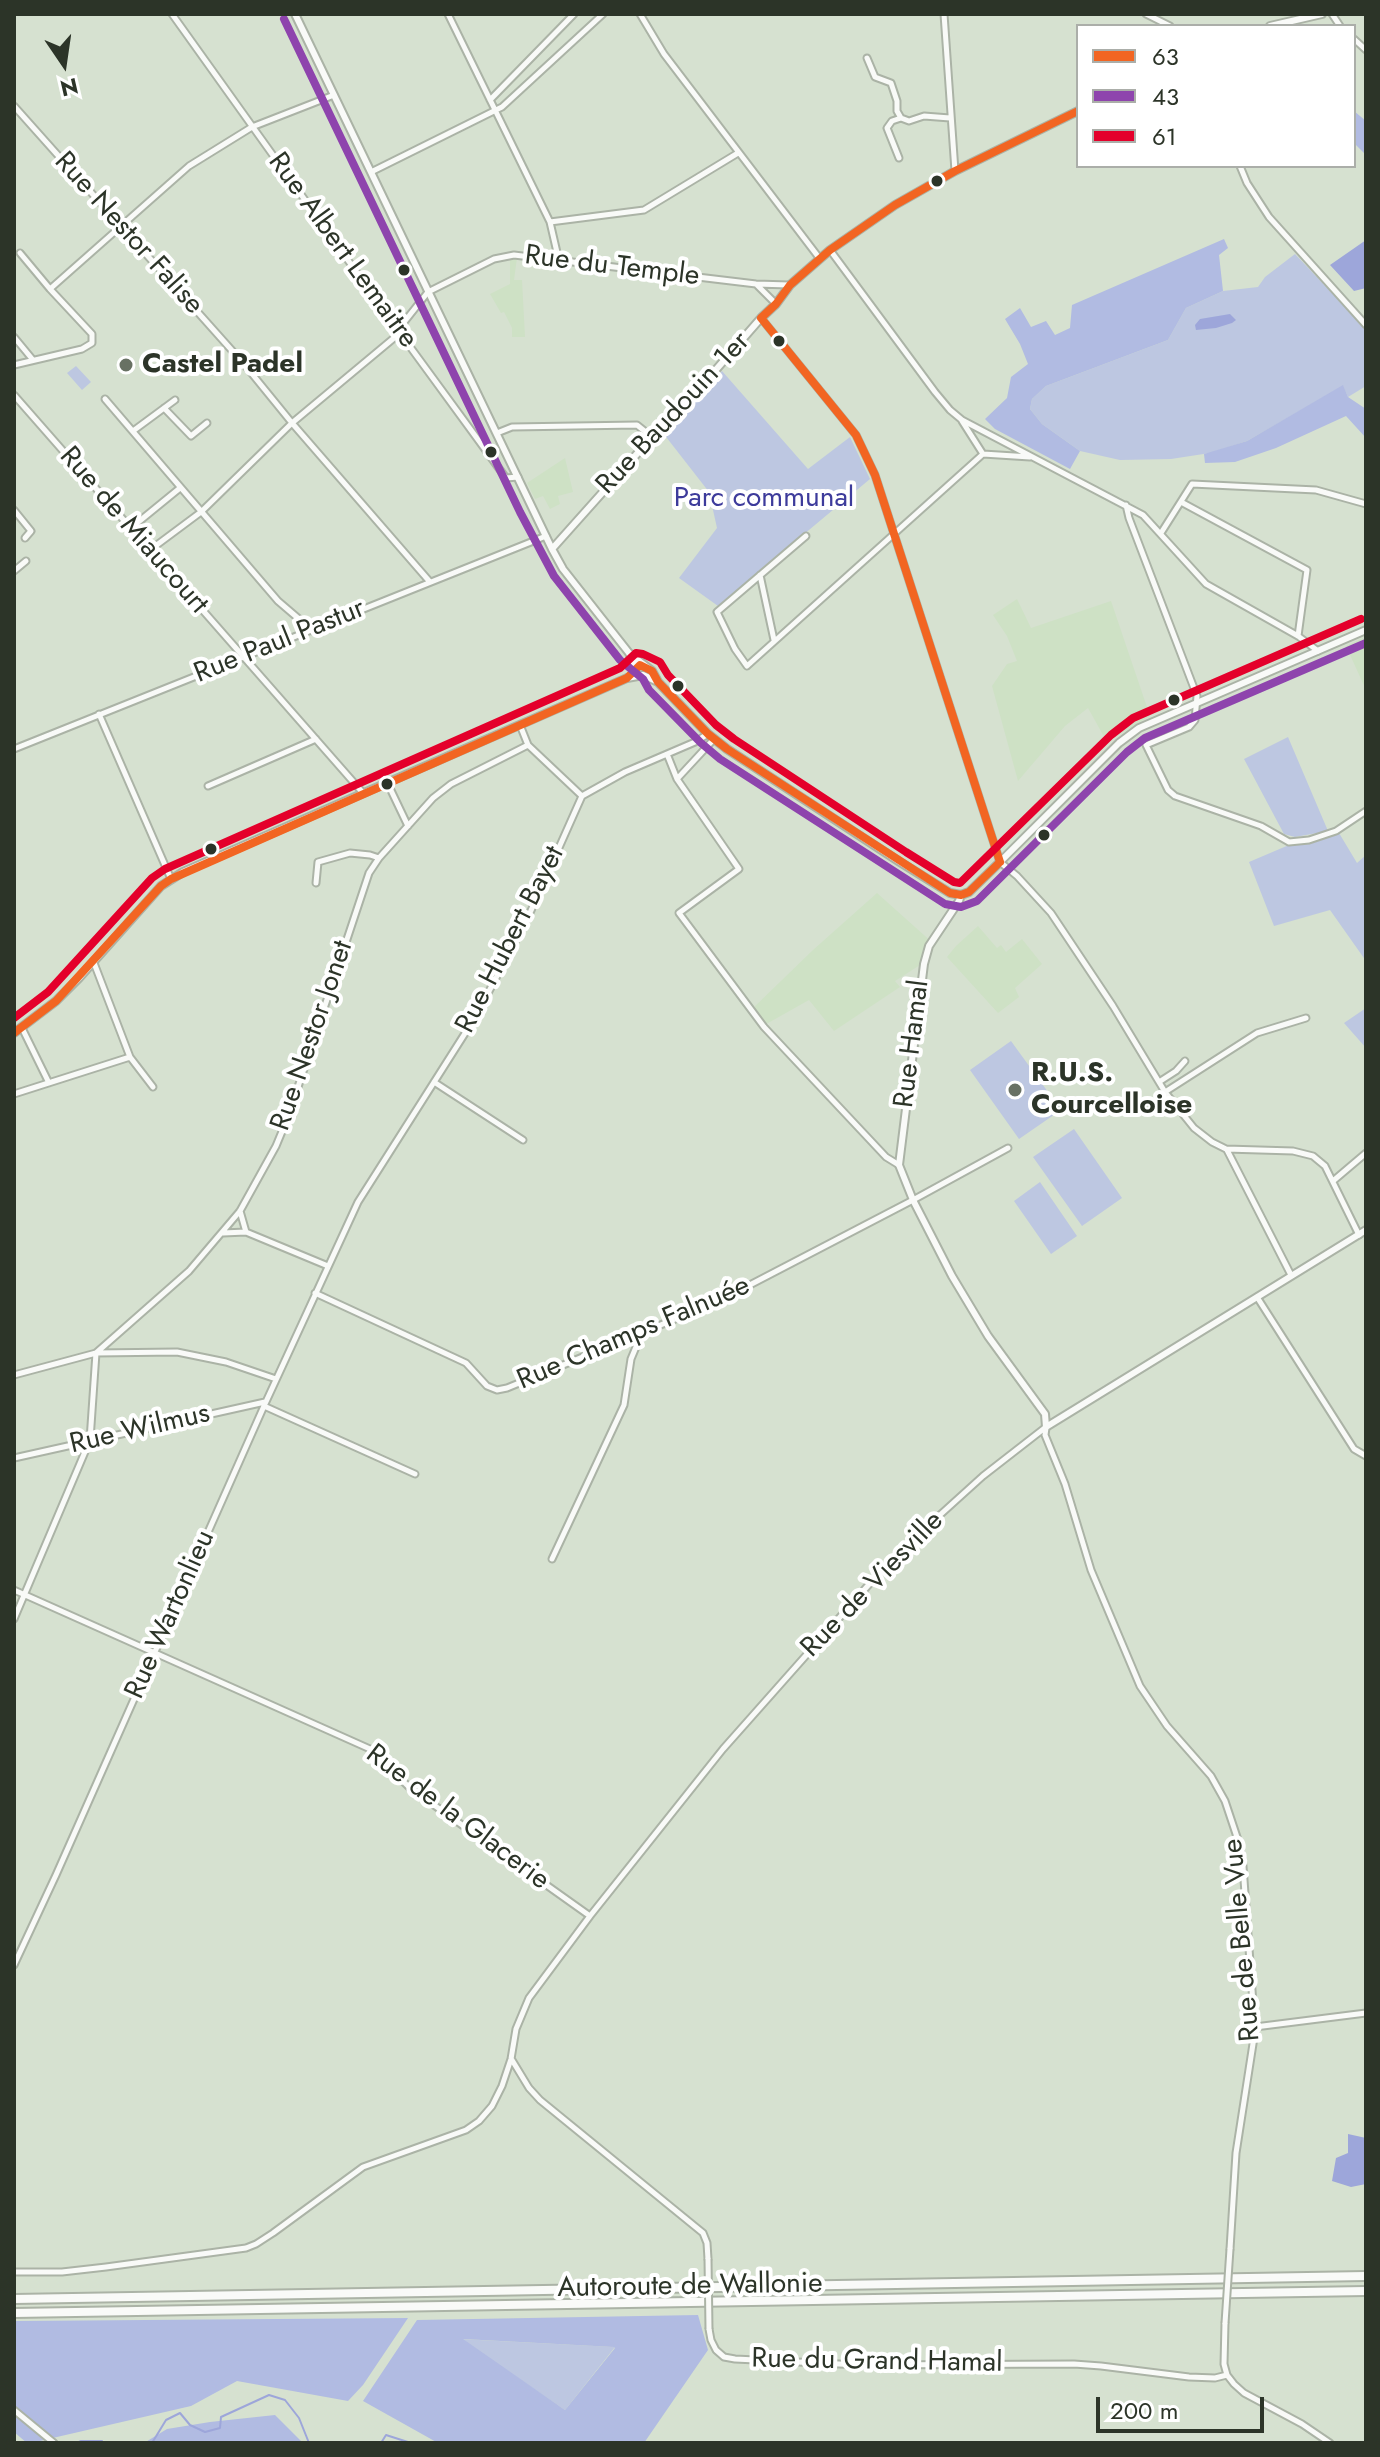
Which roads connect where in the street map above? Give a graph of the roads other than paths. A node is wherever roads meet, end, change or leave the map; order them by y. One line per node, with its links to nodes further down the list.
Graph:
1 (172, 14): 21 (street, Rue Albert Lemaitre)
2 (295, 14): 14 (main road)
3 (448, 14): 15 (street)
4 (574, 14): 15 (street)
5 (603, 14): 17 (street)
6 (640, 14): 22 (street)
7 (944, 14): 20 (street)
8 (1146, 14): 11 (street)
9 (1322, 14): 10 (main road)
10 (1308, 15): 12 (main road)
11 (1166, 24)
12 (1277, 24)
13 (867, 58): 19 (street)
14 (334, 95): 21 (street); 26 (main road)
15 (490, 100): 17 (street)
16 (14, 106): 28 (street, Rue Nestor Falise)
17 (495, 111): 26 (street); 27 (street)
18 (1076, 112): 25 (main road, Rue Baudouin 1er)
19 (901, 118): 20 (street); 23 (street)
20 (950, 118): 25 (street)
21 (252, 127): 28 (street); 40 (street, Rue Albert Lemaitre)
22 (738, 153): 27 (street); 31 (street)
23 (899, 158)
24 (1241, 168): 39 (street)
25 (955, 171): 29 (main road, Rue Baudouin 1er)
26 (371, 172): 36 (main road)
27 (550, 222): 32 (street)
28 (121, 224): 35 (street); 50 (street, Rue Nestor Falise)
29 (830, 250): 31 (main road, Rue Baudouin 1er); 48 (street)
30 (20, 253): 35 (street)
31 (820, 259): 34 (main road, Rue Baudouin 1er)
32 (559, 261): 33 (street, Rue du Temple); 36 (street, Rue du Temple)
33 (756, 284): 34 (street, Rue du Temple); 37 (street)
34 (790, 285): 37 (main road, Rue Baudouin 1er)
35 (50, 289): 42 (street)
36 (428, 292): 40 (street); 52 (main road)
37 (776, 304): 38 (main road, Rue Baudouin 1er)
38 (761, 318): 53 (main road, Rue Baudouin 1er); 67 (street)
39 (1366, 325)
40 (400, 333): 50 (street); 56 (street, Rue Albert Lemaitre)
41 (14, 337): 42 (street)
42 (33, 360): 43 (street)
43 (14, 365)
44 (14, 395): 63 (street, Rue de Miaucourt)
45 (105, 399): 51 (street)
46 (175, 400): 47 (street)
47 (164, 408): 49 (street); 51 (street)
48 (962, 420): 54 (street); 55 (street)
49 (207, 423)
50 (292, 423): 62 (street); 74 (street, Rue Nestor Falise)
51 (133, 431): 57 (street)
52 (497, 433): 53 (street); 56 (main road)
53 (652, 437): 69 (main road, Rue Baudouin 1er)
54 (983, 454): 55 (street); 67 (street)
55 (1034, 457): 60 (street)
56 (518, 477): 65 (main road)
57 (180, 488): 62 (street); 63 (street)
58 (1181, 502): 59 (street); 64 (street); 77 (street)
59 (1366, 504)
60 (1126, 505): 64 (street); 82 (street)
61 (14, 510): 68 (street)
62 (201, 512): 70 (street); 76 (street)
63 (131, 528): 70 (street, Rue de Miaucourt)
64 (1161, 533): 77 (street)
65 (546, 536): 69 (main road); 74 (street, Rue Paul Pastur)
66 (806, 536): 73 (street)
67 (893, 536): 78 (street); 98 (street)
68 (25, 538)
69 (552, 549): 81 (main road)
70 (150, 550): 80 (street, Rue de Miaucourt)
71 (26, 561): 72 (street)
72 (14, 571)
73 (760, 574): 78 (street); 78 (street)
74 (430, 582): 76 (street, Rue Paul Pastur)
75 (1366, 630): 79 (main road, Rue Hamal)
76 (313, 631): 80 (street, Rue Paul Pastur)
77 (1298, 636): 79 (street)
78 (774, 641)
79 (1318, 651): 82 (main road, Rue Hamal)
80 (244, 657): 83 (street, Rue Paul Pastur); 86 (street, Rue de Miaucourt)
81 (640, 670): 84 (main road); 85 (main road)
82 (1197, 703): 95 (street); 98 (main road, Rue Hamal)
83 (99, 714): 88 (street, Rue Paul Pastur); 99 (street)
84 (519, 724): 87 (street); 91 (main road)
85 (711, 736): 89 (street); 90 (street); 101 (main road)
86 (316, 739): 92 (street); 93 (street, Rue de Miaucourt)
87 (528, 745): 94 (street); 96 (street, Rue Nestor Jonet)
88 (14, 749)
89 (667, 754): 90 (street); 94 (street)
90 (677, 779): 118 (street)
91 (387, 782): 93 (main road); 96 (street)
92 (208, 786)
93 (363, 793): 99 (main road)
94 (582, 796): 108 (street, Rue Hubert Bayet)
95 (1366, 811)
96 (408, 826): 97 (street, Rue Nestor Jonet)
97 (379, 858): 100 (street); 121 (street, Rue Nestor Jonet)
98 (1000, 862): 101 (main road, Rue Hamal); 109 (street)
99 (171, 879): 102 (main road)
100 (316, 883)
101 (961, 895): 118 (main road, Rue Hamal)
102 (94, 963): 104 (main road); 106 (street)
103 (1306, 1018): 112 (street)
104 (22, 1028): 105 (main road); 110 (street)
105 (14, 1033)
106 (130, 1057): 110 (street); 111 (street)
107 (1185, 1061): 109 (street)
108 (434, 1082): 114 (street); 126 (street, Rue Hubert Bayet)
109 (1159, 1082): 112 (street)
110 (49, 1083): 113 (street)
111 (153, 1087)
112 (1165, 1092): 116 (street)
113 (14, 1094)
114 (523, 1140)
115 (1008, 1148): 120 (street)
116 (1226, 1149): 119 (street); 127 (street)
117 (1366, 1153): 119 (street)
118 (899, 1165): 120 (main road, Rue Hamal)
119 (1333, 1181): 125 (street)
120 (913, 1200): 130 (street, Rue Champs Falnuée); 135 (main road, Rue Hamal)
121 (240, 1211): 123 (street); 124 (street, Rue Nestor Jonet)
122 (1366, 1230): 125 (main road, Rue de Viesville)
123 (246, 1232): 124 (street); 126 (street)
124 (222, 1233): 131 (street, Rue Nestor Jonet)
125 (1359, 1235): 127 (main road, Rue de Viesville)
126 (328, 1266): 128 (street, Rue Wartonlieu)
127 (1291, 1275): 129 (main road, Rue de Viesville)
128 (315, 1293): 130 (street, Rue Champs Falnuée); 133 (street, Rue Wartonlieu)
129 (1256, 1296): 135 (main road, Rue de Viesville); 137 (street)
130 (641, 1334): 140 (street)
131 (96, 1353): 132 (street); 133 (street); 136 (street)
132 (14, 1375)
133 (276, 1379): 134 (street, Rue Wartonlieu)
134 (265, 1404): 136 (street, Rue Wilmus); 139 (street); 144 (street, Rue Wartonlieu)
135 (1046, 1427): 145 (street, Rue de Viesville); 148 (street, Rue de Belle Vue)
136 (90, 1440): 138 (street, Rue Wilmus); 142 (street)
137 (1366, 1456)
138 (14, 1458)
139 (415, 1474)
140 (552, 1559)
141 (14, 1590): 142 (street, Rue de la Glacerie)
142 (25, 1594): 143 (street); 144 (street, Rue de la Glacerie)
143 (14, 1619)
144 (153, 1653): 145 (street, Rue de la Glacerie); 146 (street, Rue Wartonlieu)
145 (590, 1916): 149 (street, Rue de Viesville)
146 (14, 1965)
147 (1366, 2013): 148 (street)
148 (1255, 2027): 155 (street, Rue de Belle Vue, bridge)
149 (511, 2059): 150 (street, Rue de Viesville); 155 (street, Rue du Grand Hamal, bridge)
150 (14, 2272)
151 (1366, 2276): 153 (highway, Autoroute de Wallonie)
152 (1366, 2291): 154 (highway, Autoroute de Wallonie)
153 (14, 2299)
154 (14, 2313)
155 (1227, 2375): 158 (street)
156 (14, 2410): 157 (street)
157 (54, 2443)
158 (1330, 2443)

